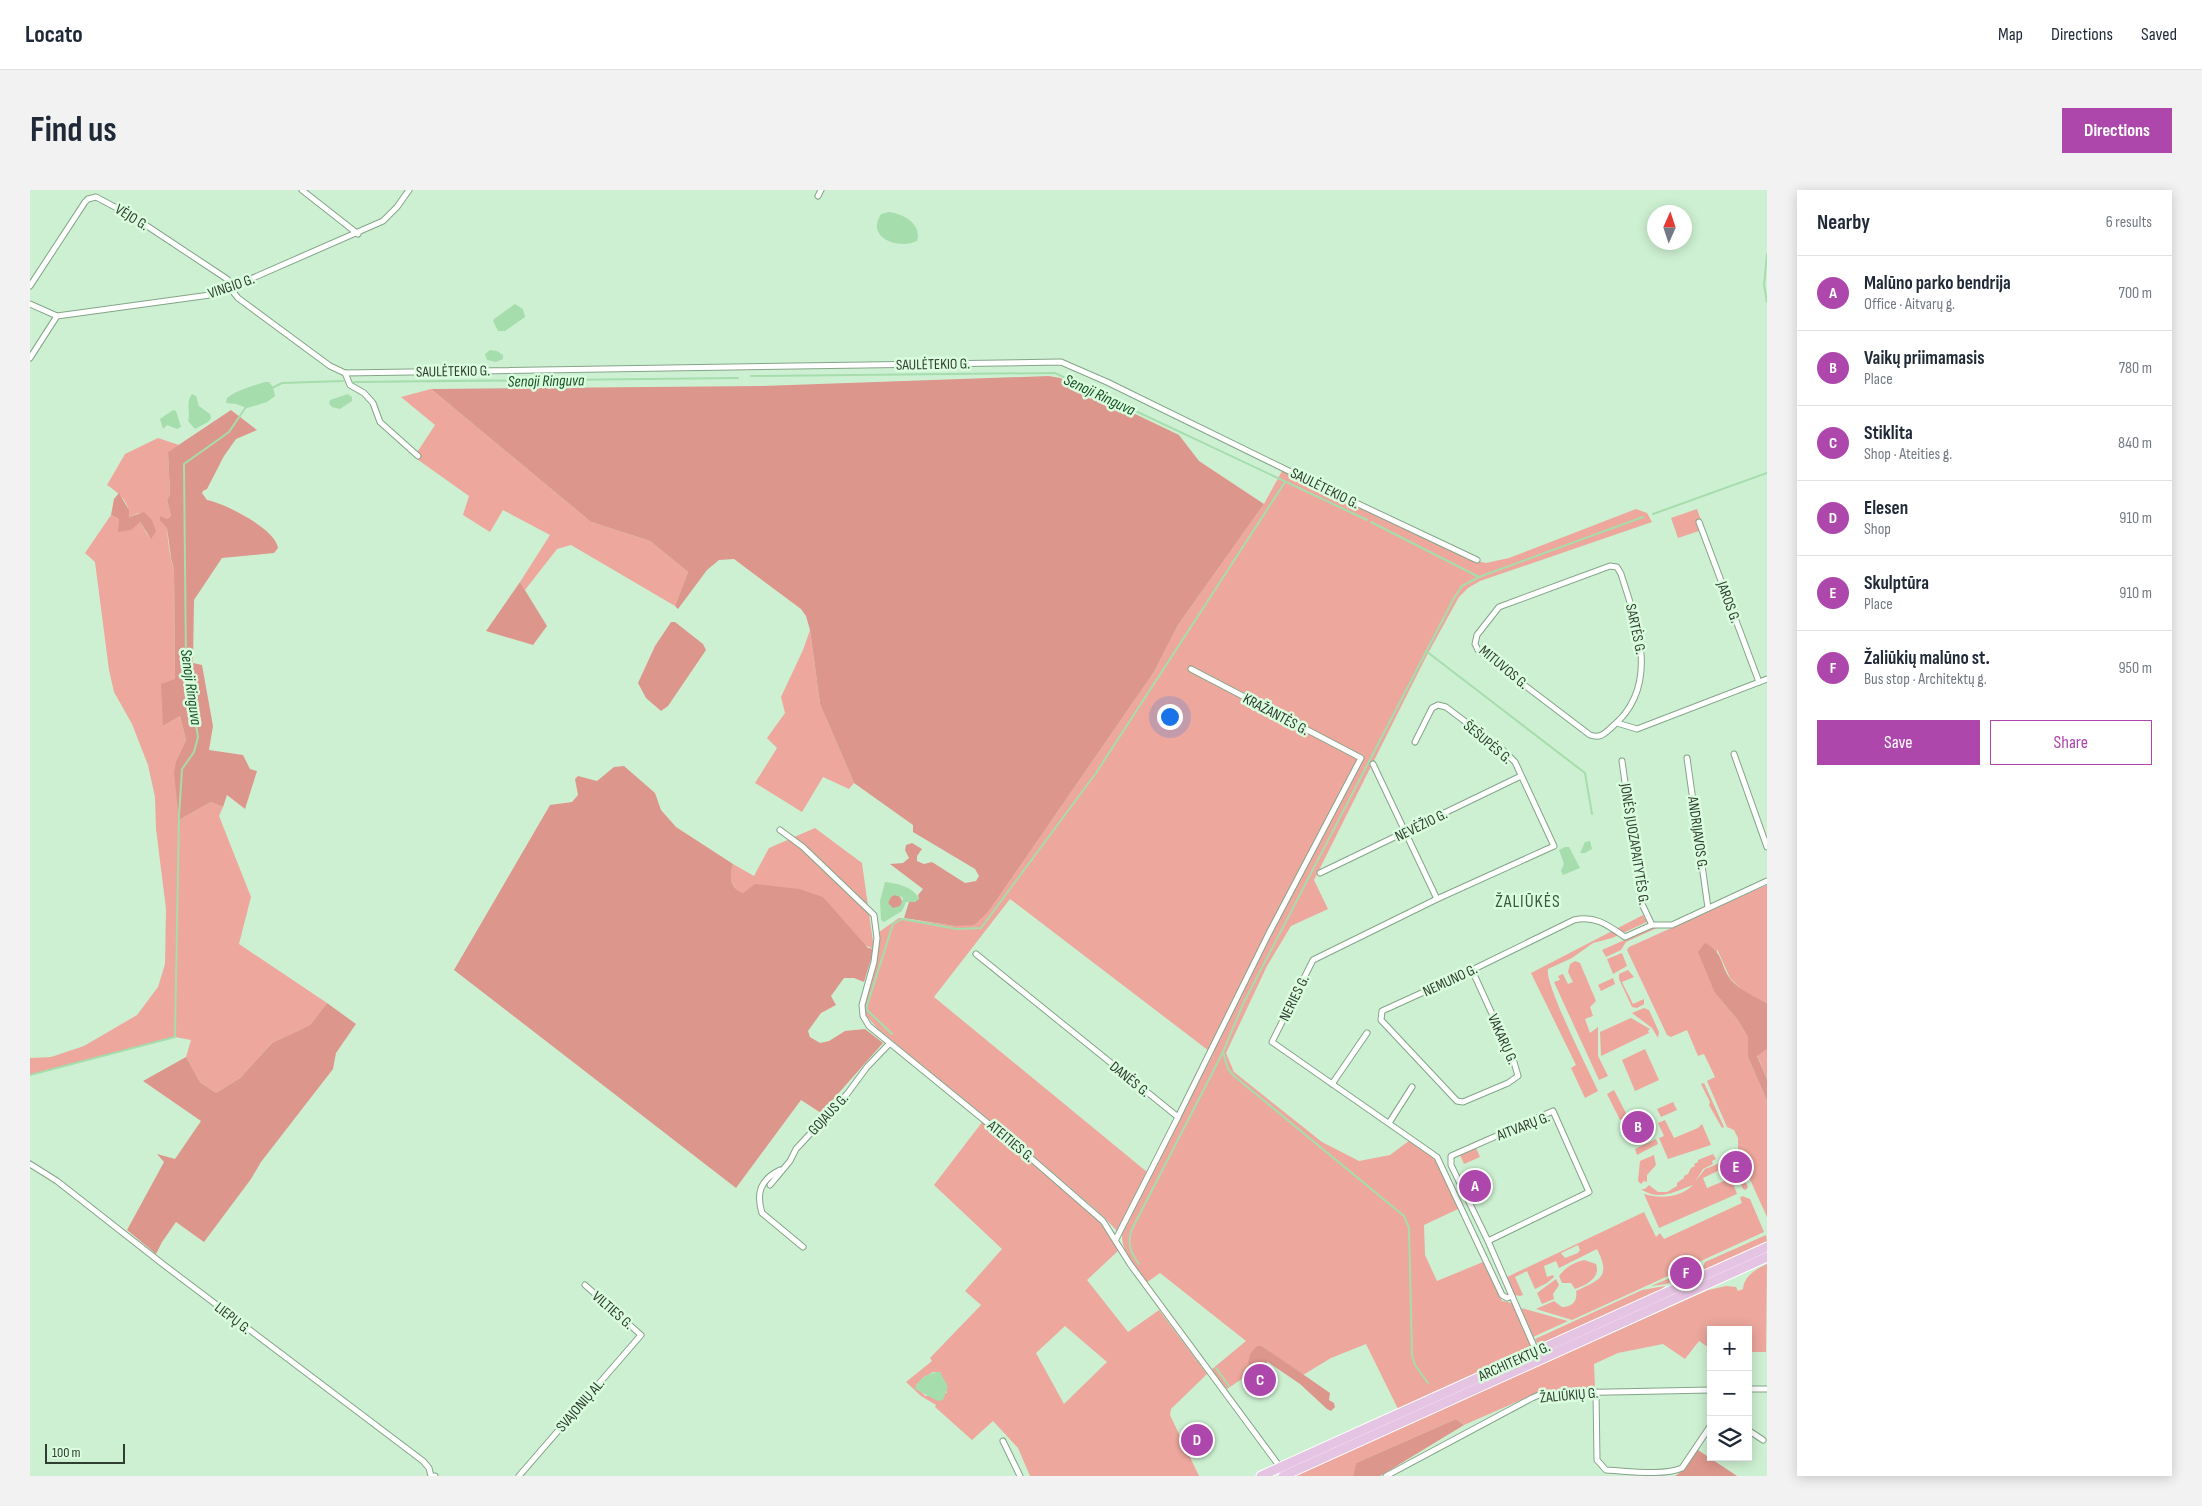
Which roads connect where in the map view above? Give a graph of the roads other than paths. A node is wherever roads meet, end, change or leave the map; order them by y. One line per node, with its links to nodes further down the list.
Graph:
1 (302, 190): 5 (street)
2 (409, 190): 5 (street, VINGIO G.)
3 (821, 190): 4 (street)
4 (818, 196)
5 (358, 234): 7 (street, VINGIO G.)
6 (30, 286): 7 (street, VĖJO G.)
7 (233, 288): 9 (street, VINGIO G.); 11 (street)
8 (30, 304): 9 (street)
9 (57, 316): 10 (street)
10 (30, 358)
11 (345, 373): 12 (street); 14 (street, SAULĖTEKIO G.)
12 (418, 456)
13 (1699, 522): 18 (street, JAROS G.)
14 (1477, 560)
15 (1616, 567): 19 (street, SARTĖS G.); 20 (street, MITUVOS G.)
16 (1191, 670): 43 (street, KRAŽANTĖS G.)
17 (1767, 679): 18 (street)
18 (1759, 682): 19 (street)
19 (1617, 723): 20 (street, SARTĖS G.)
20 (1596, 738)
21 (1415, 742): 26 (street, ŠEŠUPĖS G.)
22 (1734, 754): 29 (street)
23 (1687, 758): 34 (street, ANDRIJAVOS G.)
24 (1622, 761): 35 (street, JONĖS JUOZAPAITYTĖS G.)
25 (1373, 764): 28 (street)
26 (1521, 776): 28 (street, NEVĖŽIO G.); 30 (street, ŠEŠUPĖS G.)
27 (780, 830): 39 (street, ATEITIES G.)
28 (1406, 832): 31 (street, NEVĖŽIO G.); 33 (street)
29 (1767, 847)
30 (1516, 864): 33 (street, NERIES G.)
31 (1320, 873)
32 (1767, 882): 34 (street)
33 (1437, 899): 40 (street, NERIES G.)
34 (1708, 908): 35 (street)
35 (1652, 925): 37 (street, NEMUNO G.)
36 (976, 954): 43 (street, DANĖS G.)
37 (1472, 970): 42 (street, VAKARŲ G.); 42 (street, NEMUNO G.)
38 (1367, 1033): 40 (street)
39 (889, 1044): 46 (street, GOJAUS G.); 48 (street, ATEITIES G.)
40 (1332, 1084): 44 (street, NERIES G.)
41 (1412, 1087): 44 (street)
42 (1458, 1102)
43 (1178, 1117): 48 (street)
44 (1389, 1123): 54 (street, NERIES G.)
45 (30, 1164): 68 (street, LIEPŲ G.)
46 (783, 1169): 47 (street, GOJAUS G.); 50 (street)
47 (770, 1186)
48 (1116, 1239): 67 (street, ATEITIES G.)
49 (1488, 1241): 49 (street, AITVARŲ G.); 54 (street, AITVARŲ G.)
50 (803, 1247)
51 (1767, 1247): 55 (main road, ARCHITEKTŲ G.)
52 (1767, 1257): 55 (main road, ARCHITEKTŲ G.)
53 (585, 1285): 56 (street, VILTIES G.)
54 (1512, 1296): 57 (street, AITVARŲ G.)
55 (1608, 1324): 57 (main road, ARCHITEKTŲ G.); 58 (main road, ARCHITEKTŲ G.)
56 (641, 1334): 69 (street, SVAJONIŲ AL.)
57 (1536, 1352): 58 (main road, ARCHITEKTŲ G.)
58 (1464, 1389): 67 (main road, ARCHITEKTŲ G.)
59 (1752, 1389): 60 (street)
60 (1767, 1389)
61 (1707, 1390): 62 (street, ŽALIŪKIŲ G.)
62 (1596, 1392): 63 (street); 72 (street, ŽALIŪKIŲ G.)
63 (1707, 1431)
64 (1752, 1432): 65 (street)
65 (1764, 1440)
66 (1003, 1441): 70 (street)
67 (1282, 1473): 71 (main road, ARCHITEKTŲ G.)
68 (433, 1476)
69 (519, 1476)
70 (1020, 1476)
71 (1260, 1476)
72 (1386, 1476)

